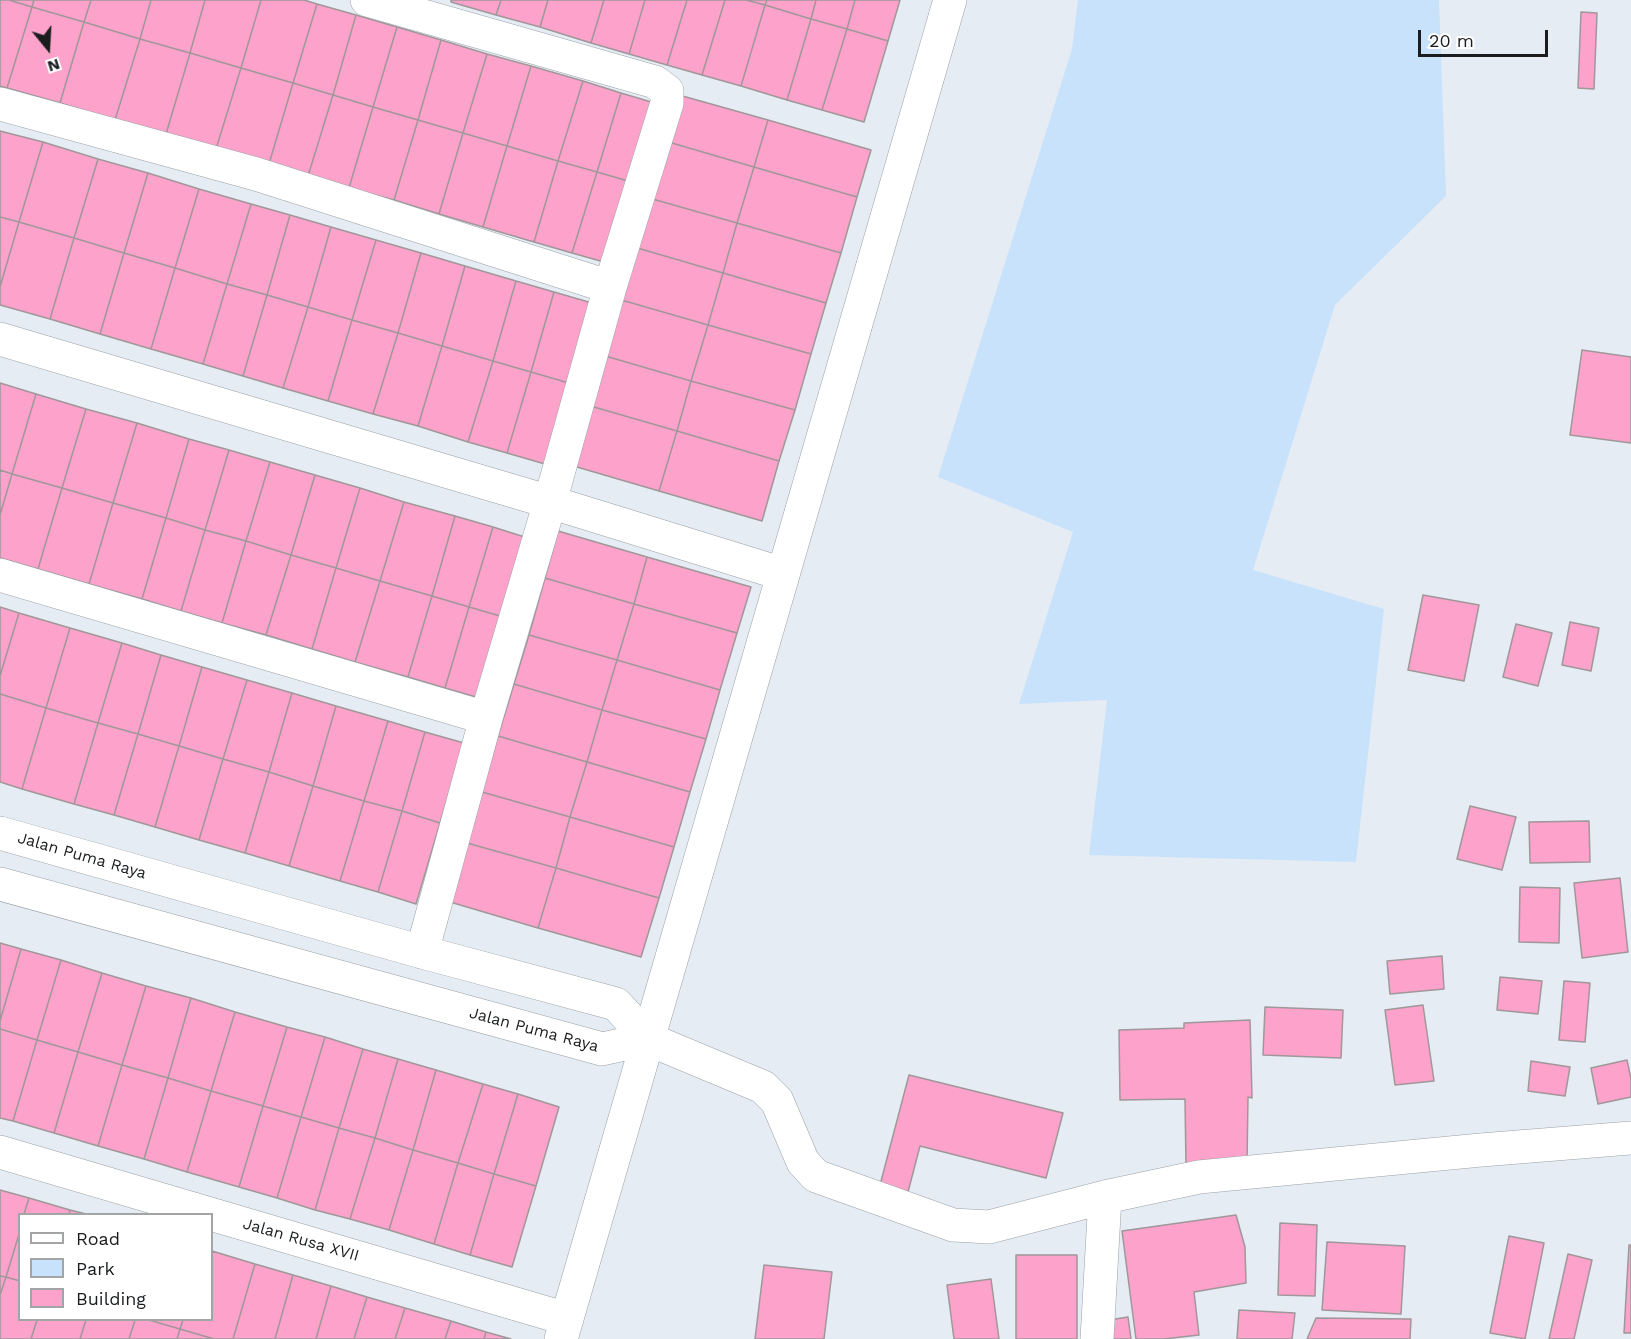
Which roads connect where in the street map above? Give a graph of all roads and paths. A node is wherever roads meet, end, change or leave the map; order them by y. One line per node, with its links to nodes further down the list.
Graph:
1 (368, 0): 4 (street)
2 (950, 0): 7 (street)
3 (0, 104): 4 (street)
4 (610, 287): 6 (street)
5 (0, 339): 6 (street)
6 (550, 502): 7 (street); 9 (street)
7 (783, 574): 13 (street)
8 (0, 575): 9 (street)
9 (486, 718): 12 (street)
10 (0, 833): 12 (street, Jalan Puma Raya)
11 (0, 884): 13 (street, Jalan Puma Raya)
12 (422, 952): 13 (street, Jalan Puma Raya)
13 (648, 1039): 16 (street); 19 (street)
14 (1631, 1138): 16 (street)
15 (0, 1152): 17 (street, Jalan Rusa XVII)
16 (1105, 1197): 20 (street)
17 (194, 1213)
18 (213, 1219): 19 (street, Jalan Rusa XVII)
19 (564, 1329)
20 (1097, 1339)

